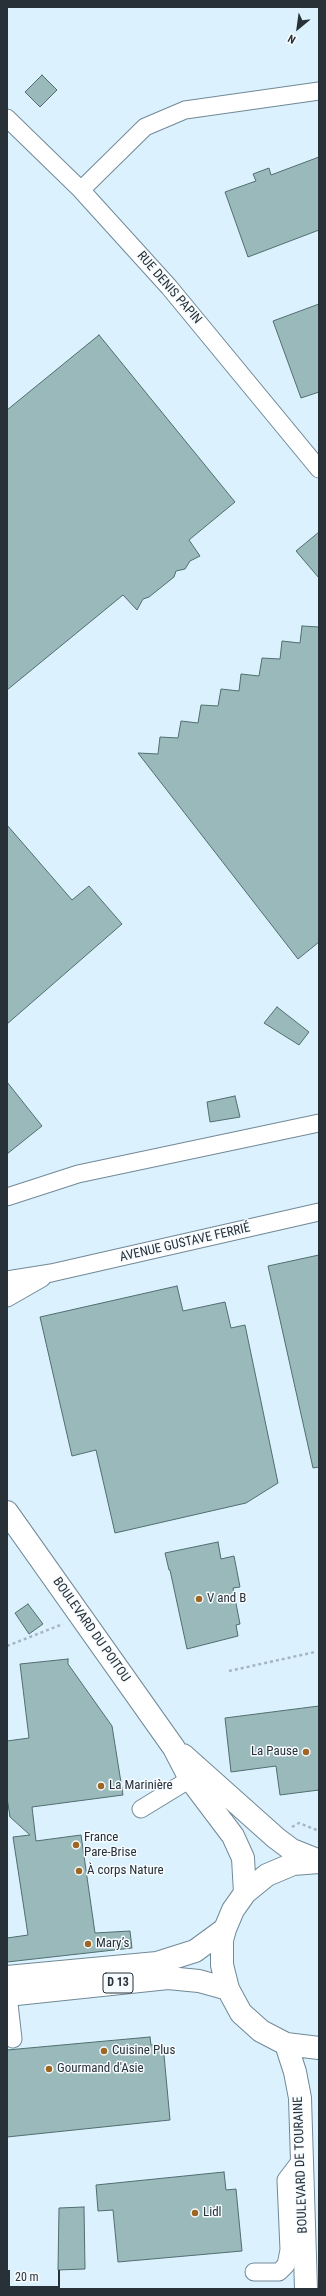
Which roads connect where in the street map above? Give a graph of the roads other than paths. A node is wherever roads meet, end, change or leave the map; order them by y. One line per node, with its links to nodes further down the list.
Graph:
1 (319, 91): 3 (street)
2 (7, 118): 3 (street, RUE DENIS PAPIN)
3 (81, 190): 4 (street, RUE DENIS PAPIN)
4 (319, 469)
5 (319, 1123): 6 (street)
6 (7, 1197)
7 (319, 1212): 8 (street, AVENUE GUSTAVE FERRIÉ)
8 (51, 1273): 9 (street, AVENUE GUSTAVE FERRIÉ); 10 (street, AVENUE GUSTAVE FERRIÉ)
9 (7, 1280)
10 (7, 1298)
11 (7, 1512): 12 (main road, BOULEVARD DU POITOU)
12 (174, 1748): 13 (main road, BOULEVARD DU POITOU); 15 (main road, BOULEVARD DU POITOU)
13 (190, 1779): 14 (street); 16 (main road, BOULEVARD DU POITOU)
14 (141, 1809)
15 (319, 1862): 16 (main road)
16 (245, 1893): 17 (main road)
17 (225, 1929): 18 (main road, D 13); 19 (main road)
18 (7, 1989): 19 (main road, D 13); 20 (street)
19 (228, 1989): 21 (main road)
20 (13, 2039)
21 (286, 2044): 22 (main road); 23 (main road, BOULEVARD DE TOURAINE)
22 (319, 2048)
23 (302, 2159): 24 (street); 25 (main road, BOULEVARD DE TOURAINE)
24 (254, 2272)
25 (306, 2289)

